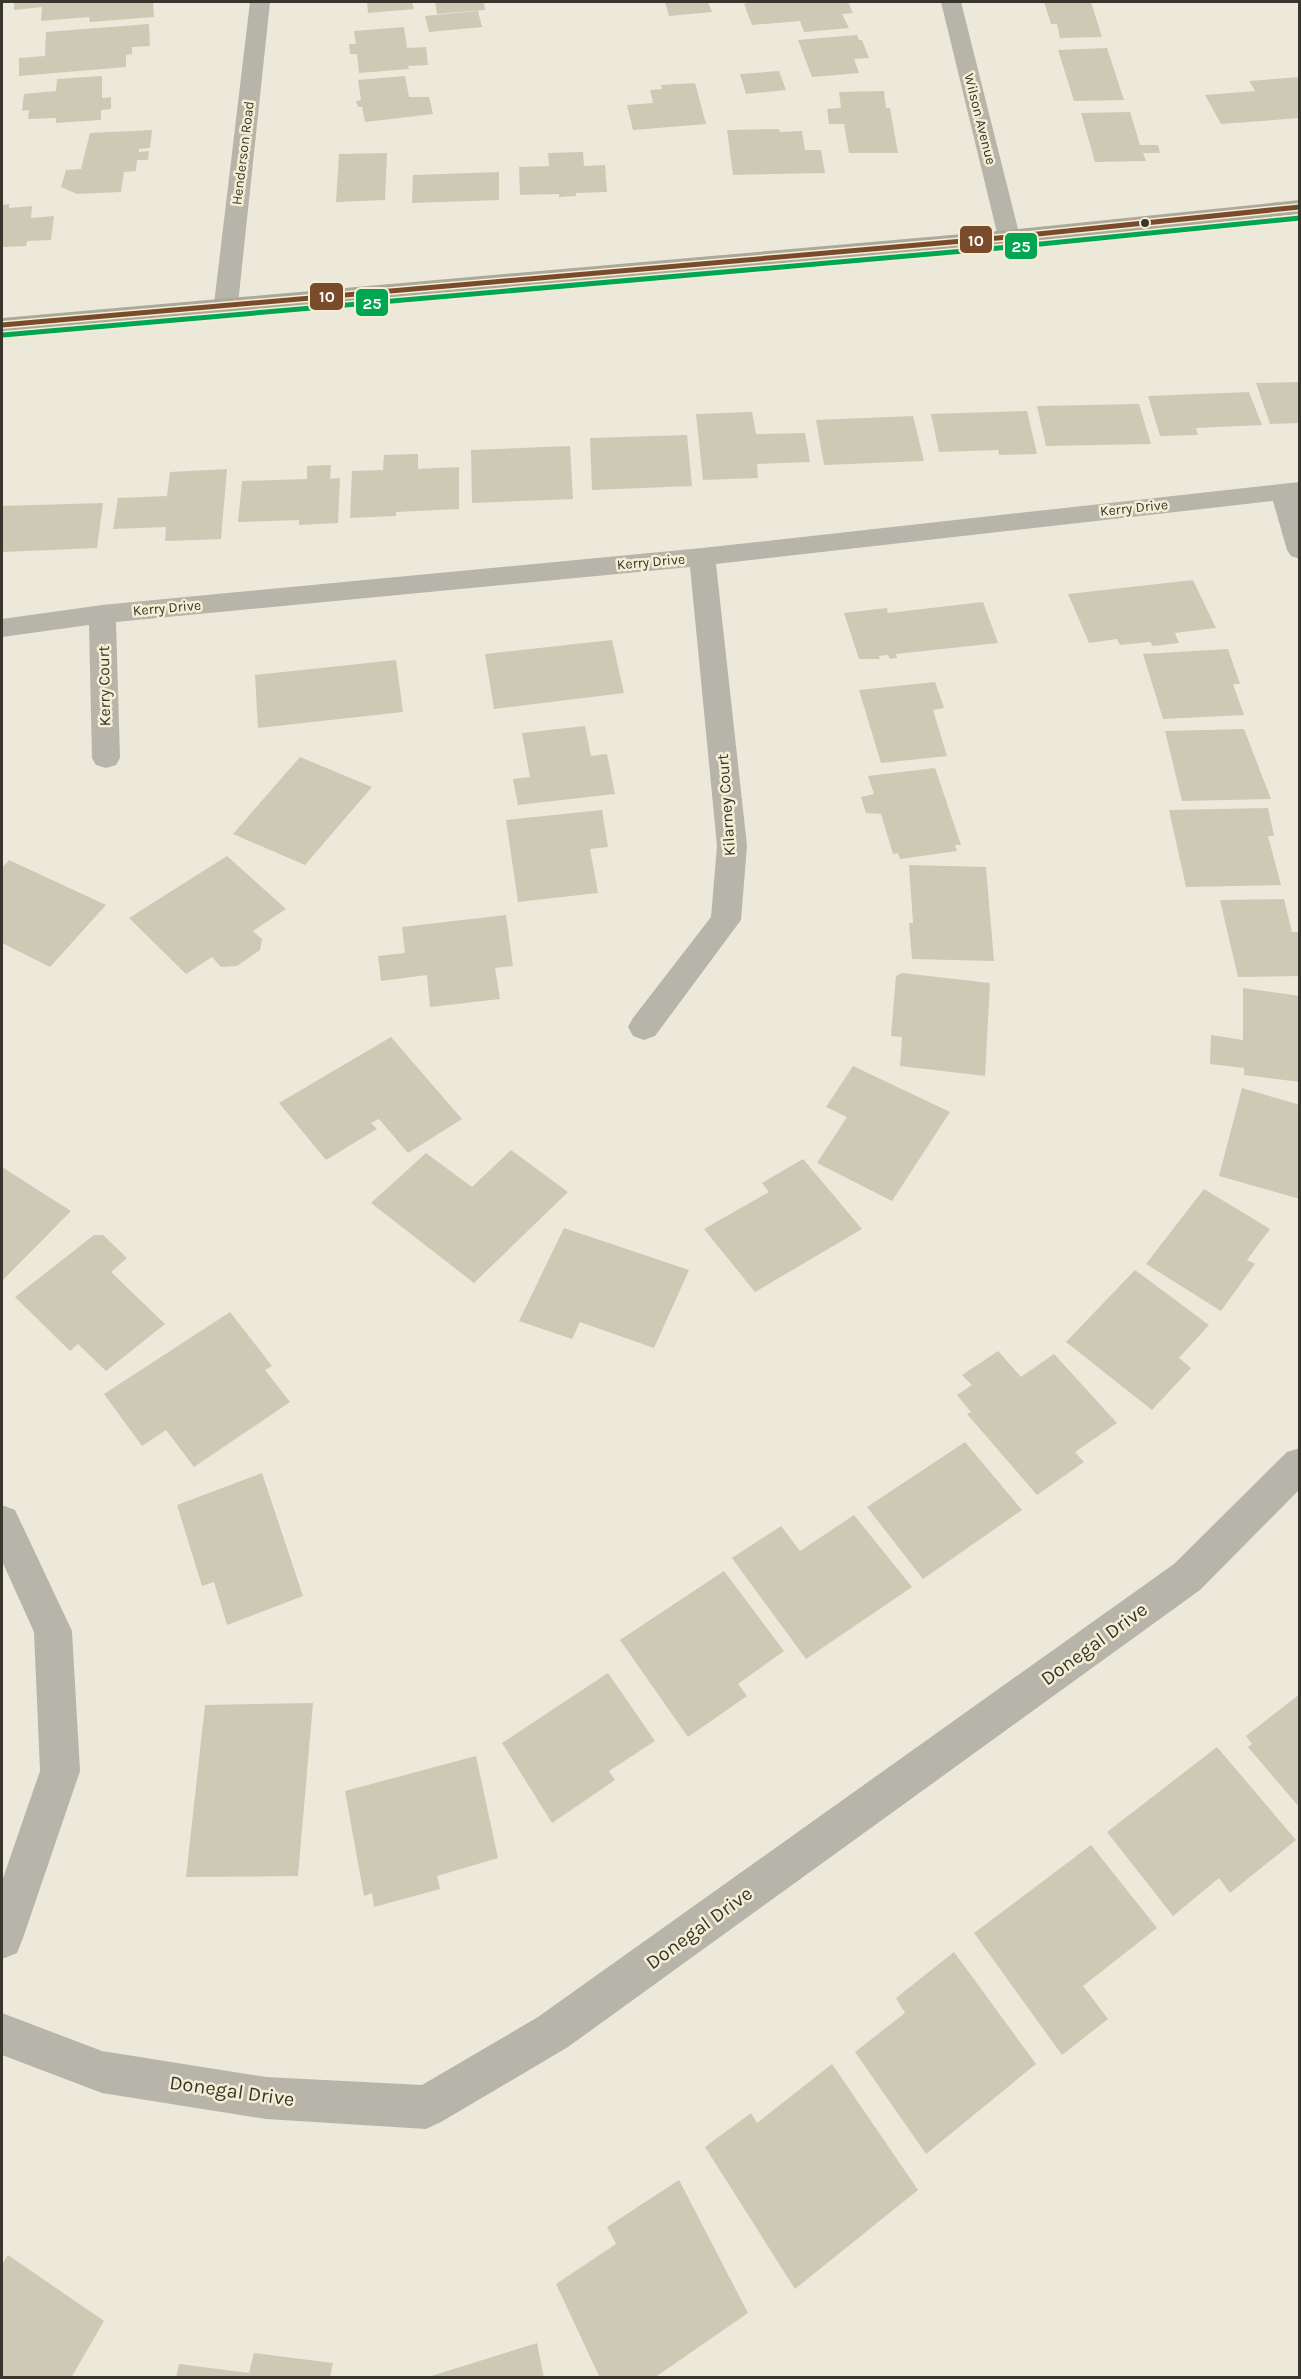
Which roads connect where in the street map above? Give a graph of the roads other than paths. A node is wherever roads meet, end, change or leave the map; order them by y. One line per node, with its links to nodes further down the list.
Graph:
1 (260, 2): 5 (street, Henderson Road)
2 (951, 2): 4 (street, Wilson Avenue)
3 (1299, 207): 4 (main road)
4 (1009, 237): 5 (main road)
5 (226, 304): 6 (main road)
6 (2, 325)
7 (1291, 490): 8 (street); 9 (street, Kerry Drive)
8 (1299, 550)
9 (702, 557): 10 (street, Kerry Drive); 13 (street, Kilarney Court)
10 (102, 614): 11 (street, Kerry Drive); 12 (street, Kerry Court)
11 (2, 628)
12 (105, 758)
13 (644, 1027)
14 (1299, 1464): 17 (street, Donegal Drive)
15 (2, 1522): 16 (street)
16 (2, 1938)
17 (2, 2034)

